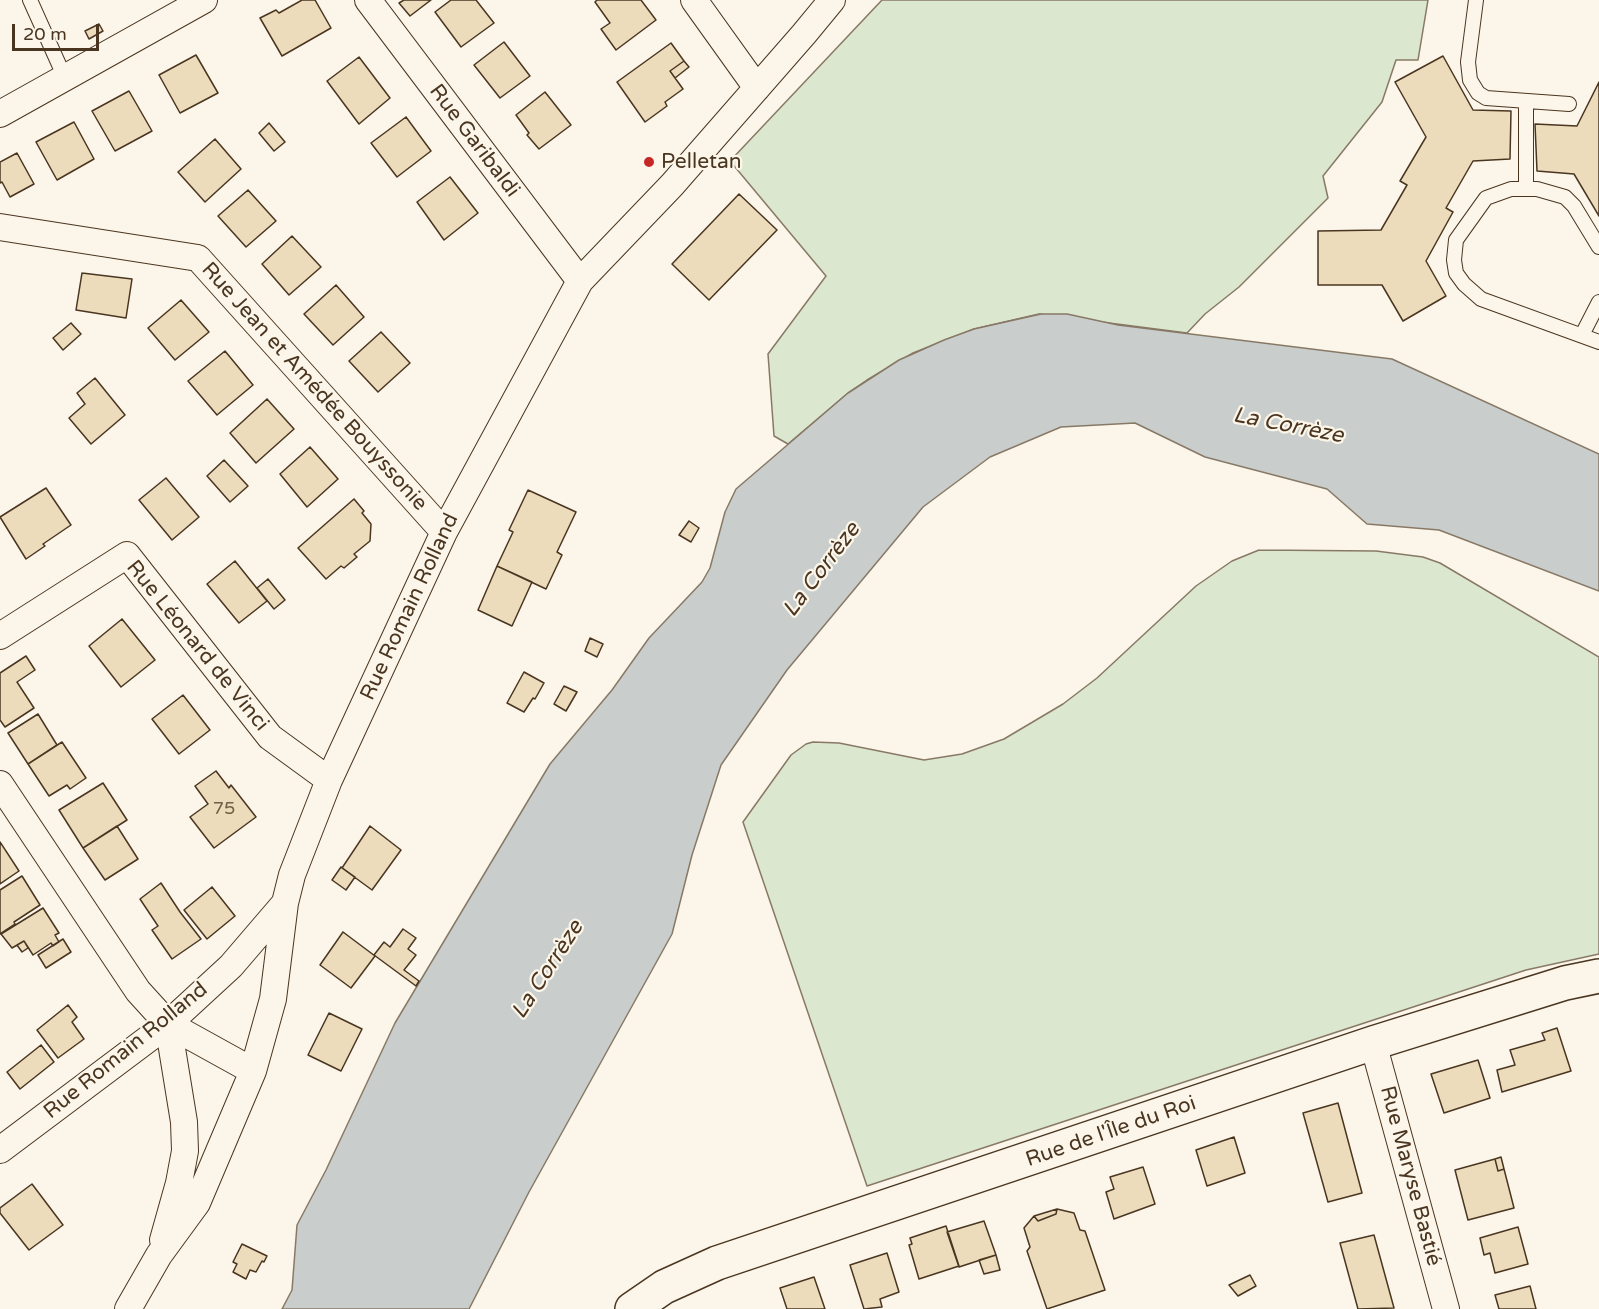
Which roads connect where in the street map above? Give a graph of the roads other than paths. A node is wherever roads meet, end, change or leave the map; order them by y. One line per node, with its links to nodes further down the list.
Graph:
1 (30, 0): 9 (lane)
2 (204, 0): 9 (street)
3 (368, 0): 17 (street, Rue Garibaldi)
4 (694, 0): 10 (street)
5 (832, 0): 8 (street, Rue Romain Rolland)
6 (848, 0): 8 (street, Rue Romain Rolland)
7 (1476, 0): 11 (lane)
8 (804, 34): 10 (street, Rue Romain Rolland)
9 (65, 78): 13 (street)
10 (757, 88): 17 (street, Rue Romain Rolland)
11 (1526, 102): 12 (lane); 14 (lane)
12 (1569, 104)
13 (0, 114)
14 (1526, 189): 16 (lane); 19 (lane)
15 (0, 227): 21 (street, Rue Jean et Amédée Bouyssonie)
16 (1599, 247)
17 (579, 281): 21 (street, Rue Romain Rolland)
18 (1599, 302): 19 (lane)
19 (1582, 335): 20 (lane)
20 (1599, 342)
21 (444, 532): 23 (street, Rue Romain Rolland)
22 (0, 636): 23 (street, Rue Léonard de Vinci)
23 (329, 780): 25 (street, Rue Romain Rolland)
24 (0, 784): 27 (street)
25 (285, 903): 27 (street, Rue Romain Rolland); 29 (street)
26 (1599, 976): 28 (main road, Rue de l'Île du Roi)
27 (168, 1024): 29 (street); 30 (street, Rue Romain Rolland); 31 (street)
28 (1373, 1043): 33 (main road, Rue de l'Île du Roi); 34 (street, Rue Maryse Bastié)
29 (252, 1071): 31 (street)
30 (0, 1150)
31 (159, 1255): 32 (street)
32 (129, 1309)
33 (632, 1309)
34 (1446, 1309)

